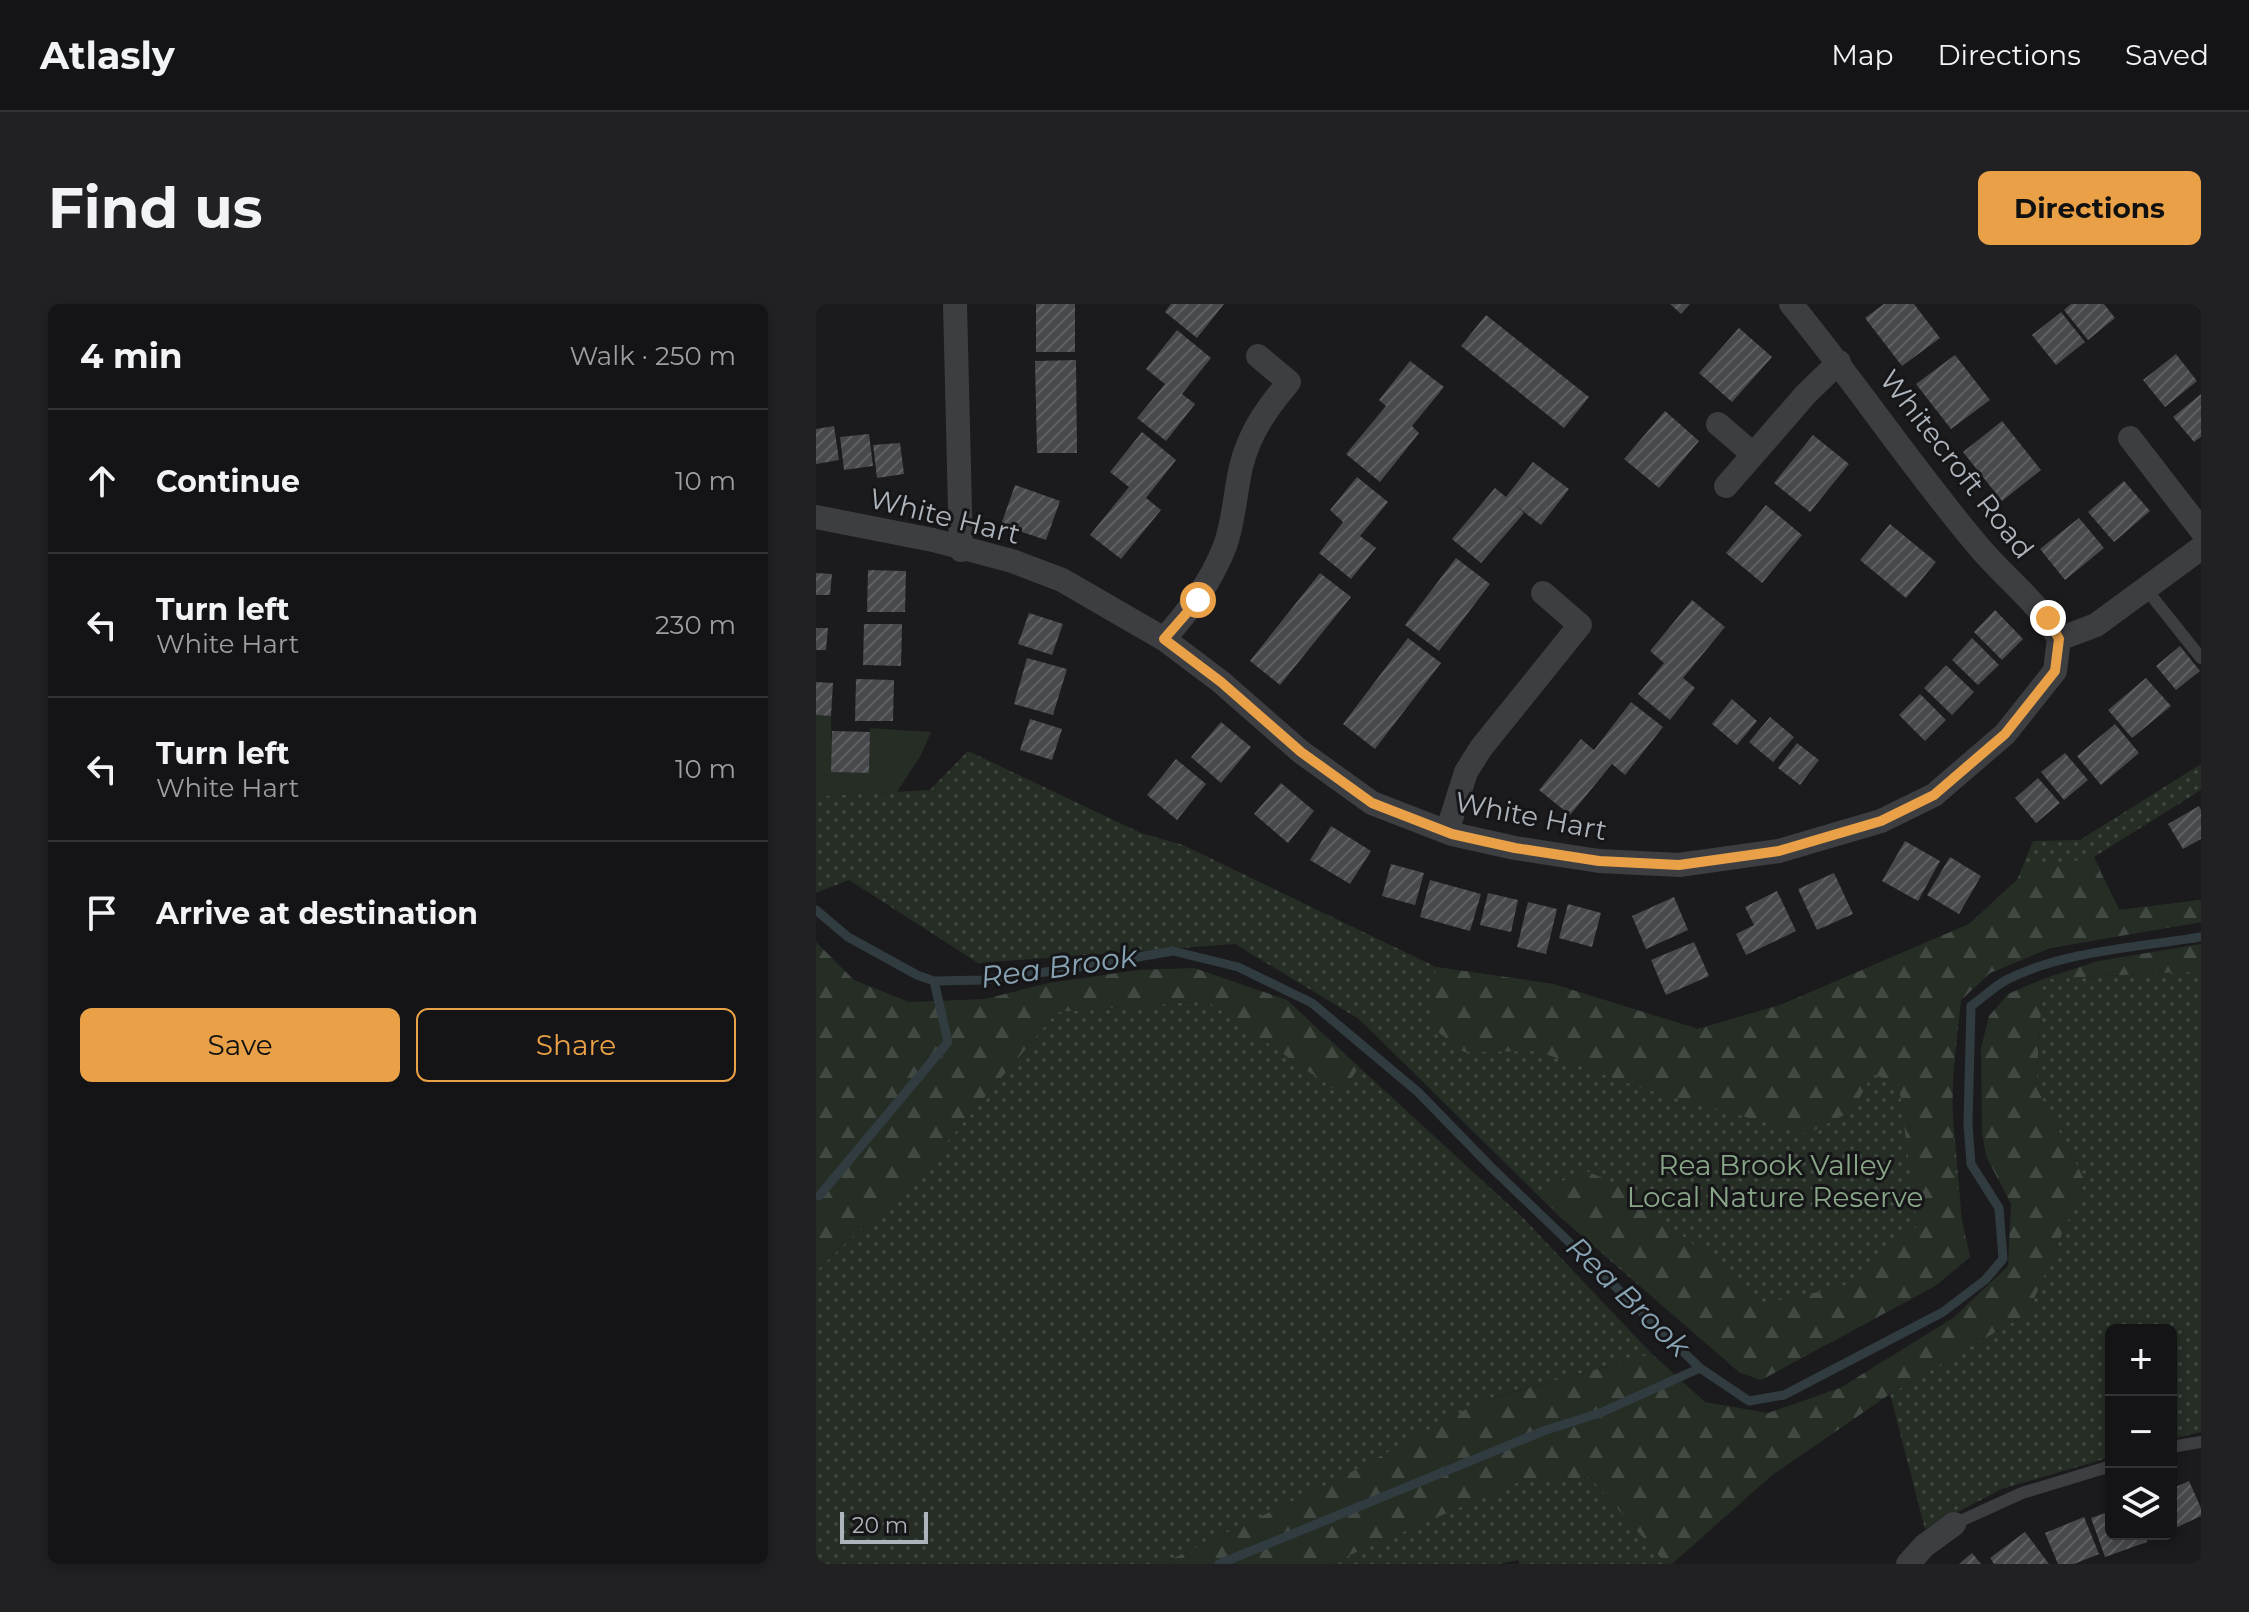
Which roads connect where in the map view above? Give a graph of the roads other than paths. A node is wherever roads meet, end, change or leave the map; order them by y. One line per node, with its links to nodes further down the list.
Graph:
1 (955, 304): 12 (street)
2 (1791, 304): 4 (street, Whitecroft Road)
3 (1258, 356): 15 (street)
4 (1839, 362): 7 (street, Whitecroft Road); 16 (street, Whitecroft Road)
5 (1718, 424): 7 (street)
6 (2130, 438): 10 (street)
7 (1753, 454): 8 (street, Whitecroft Road)
8 (1726, 486)
9 (816, 517): 12 (street, White Hart)
10 (2201, 530)
11 (2201, 548): 13 (street)
12 (961, 550): 15 (street, White Hart)
13 (2146, 589): 16 (street); 17 (lane)
14 (1543, 593): 18 (street)
15 (1164, 639): 18 (street, White Hart)
16 (2059, 639): 18 (street, White Hart)
17 (2201, 658)
18 (1447, 832)
19 (2201, 1442): 20 (lane)
20 (2177, 1446)
21 (2105, 1468): 22 (lane)
22 (1954, 1524): 23 (street)
23 (1908, 1564)

